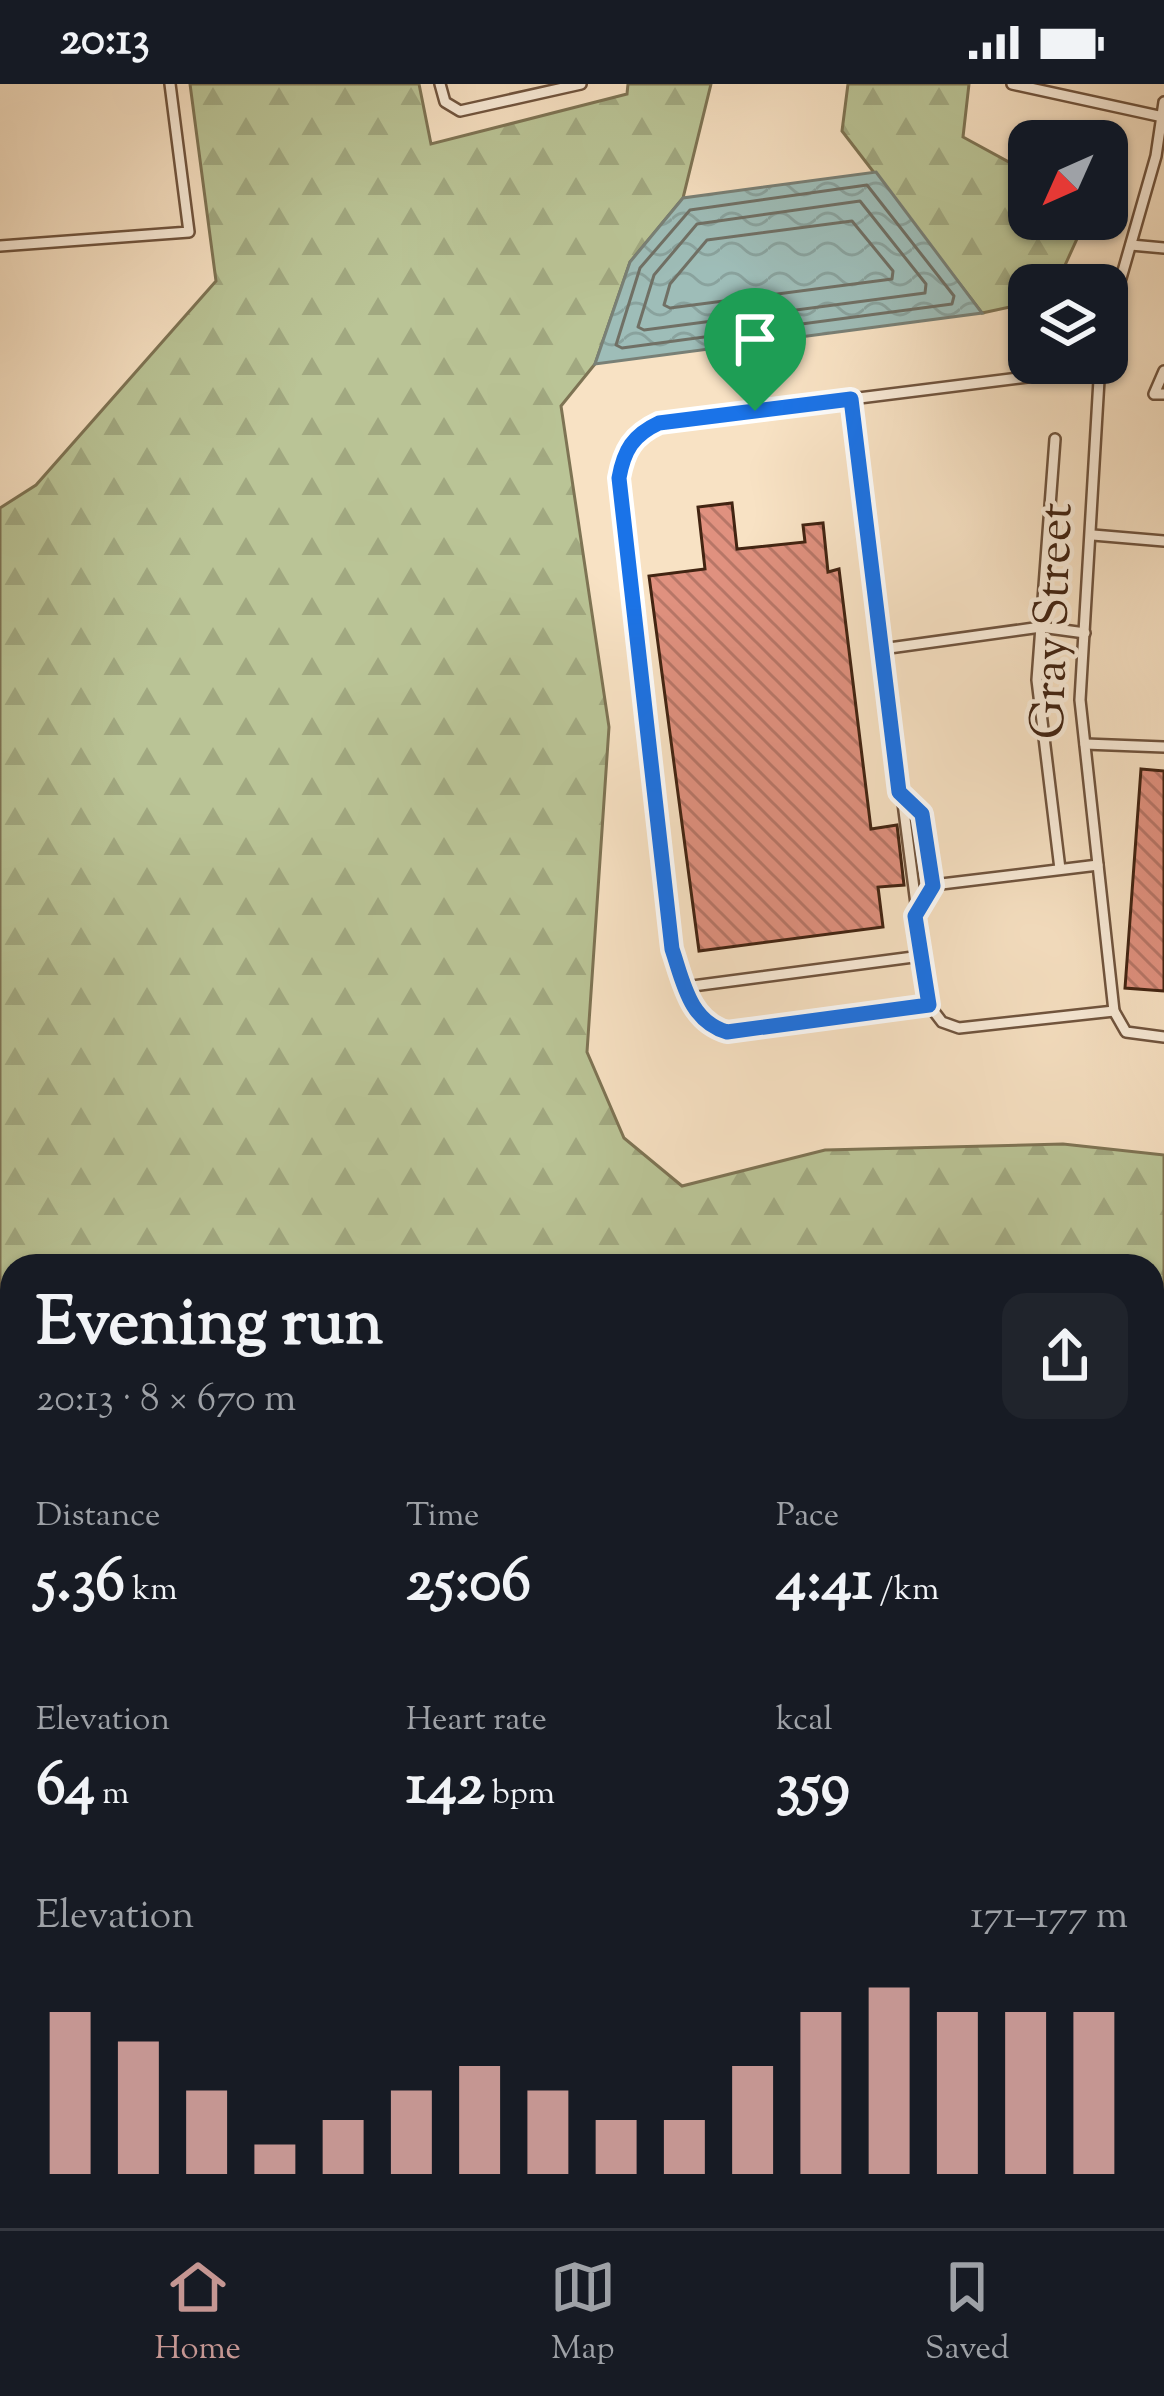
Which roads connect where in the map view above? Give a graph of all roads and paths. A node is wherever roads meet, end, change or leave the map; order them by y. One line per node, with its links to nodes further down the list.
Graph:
1 (170, 84): 8 (lane)
2 (440, 84): 3 (lane)
3 (581, 84)
4 (1012, 84): 6 (lane)
5 (1164, 102): 6 (lane)
6 (1163, 117): 7 (lane)
7 (1131, 245): 9 (lane); 10 (lane)
8 (0, 246)
9 (1164, 248)
10 (1125, 264)
11 (1164, 371): 14 (lane)
12 (1008, 378): 15 (lane)
13 (1099, 384): 17 (lane, Gray Street)
14 (1164, 394)
15 (851, 399): 21 (lane); 30 (lane)
16 (1055, 439): 19 (lane)
17 (1093, 535): 18 (lane); 20 (lane, Gray Street)
18 (1164, 541)
19 (1041, 627): 20 (lane); 21 (lane); 26 (lane)
20 (1084, 633): 22 (lane, Gray Street)
21 (882, 649): 24 (lane)
22 (1085, 744): 23 (lane); 25 (lane, Gray Street)
23 (1164, 747)
24 (899, 792): 27 (lane); 28 (lane)
25 (1098, 865): 26 (lane); 32 (lane, Gray Street)
26 (1060, 869): 27 (lane)
27 (933, 886): 28 (lane)
28 (915, 916): 29 (lane)
29 (921, 956): 30 (lane); 31 (lane)
30 (686, 987): 31 (lane)
31 (929, 1005): 32 (lane)
32 (1114, 1011): 33 (lane, Gray Street)
33 (1164, 1037)

